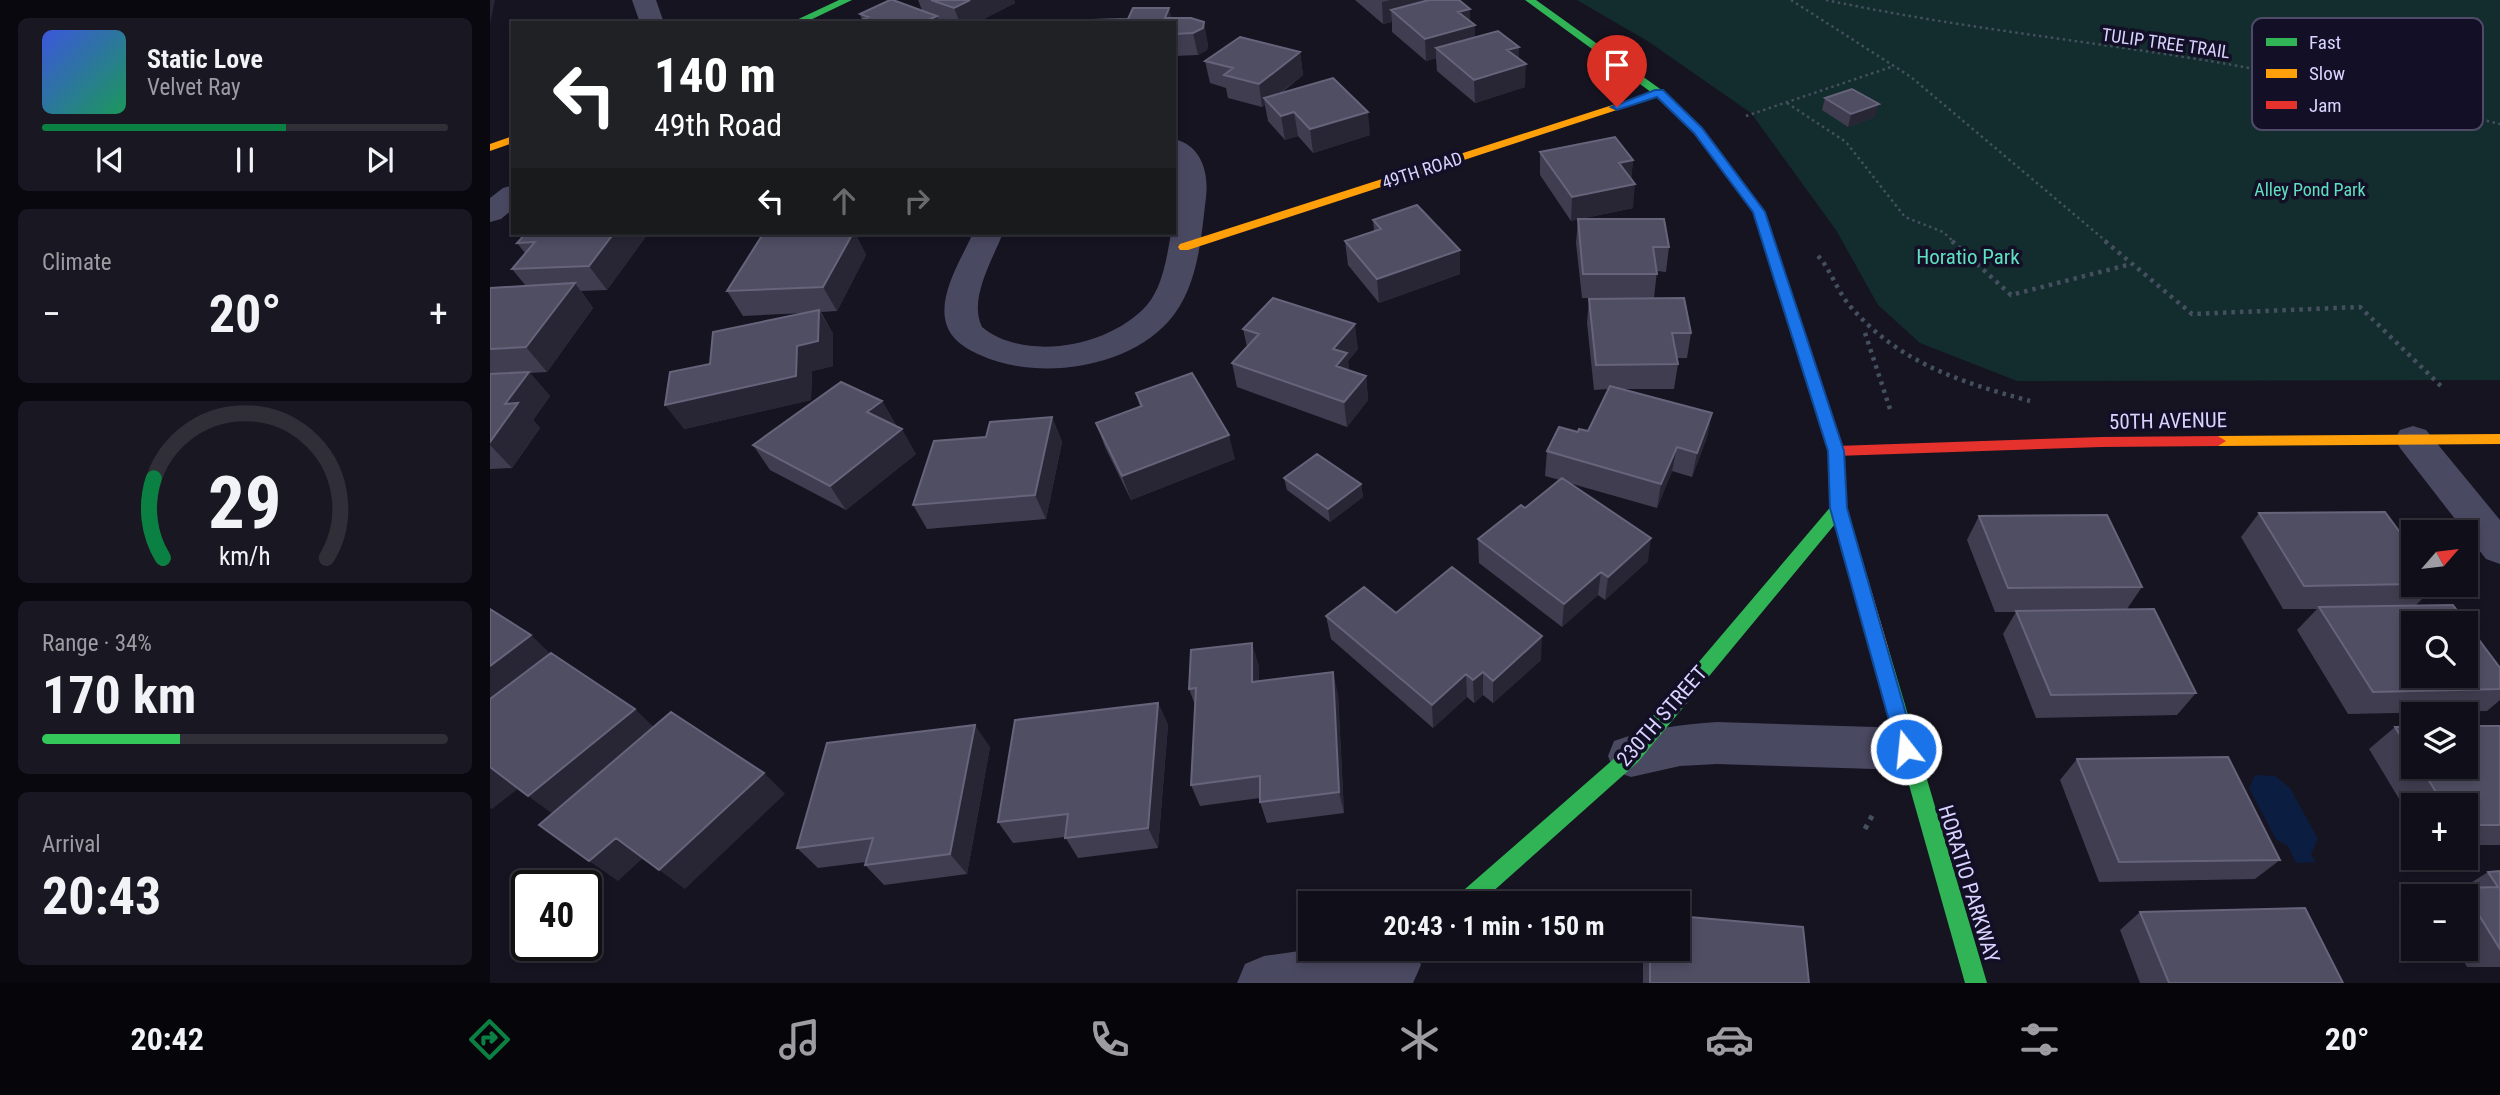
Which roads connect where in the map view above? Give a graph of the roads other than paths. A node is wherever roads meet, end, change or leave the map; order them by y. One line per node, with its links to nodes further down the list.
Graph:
1 (644, 0): 4 (street)
2 (847, 0): 5 (street)
3 (1530, 0): 6 (street, HORATIO PARKWAY)
4 (651, 21)
5 (799, 21)
6 (1659, 93): 15 (street, 49TH ROAD); 18 (street, HORATIO PARKWAY)
7 (511, 140): 8 (street)
8 (490, 148)
9 (1176, 148): 15 (street)
10 (490, 172): 11 (street)
11 (511, 180)
12 (511, 196): 13 (street)
13 (490, 213)
14 (987, 235): 15 (street)
15 (1184, 247)
16 (2413, 439): 17 (street, 50TH AVENUE); 18 (street, 50TH AVENUE); 20 (street)
17 (2500, 439)
18 (1836, 451): 19 (street, HORATIO PARKWAY)
19 (1839, 508): 21 (street, HORATIO PARKWAY); 22 (street, 230TH STREET)
20 (2500, 548)
21 (1906, 749): 22 (street); 26 (street, HORATIO PARKWAY)
22 (1631, 756): 23 (street, 230TH STREET)
23 (1478, 891)
24 (1396, 965): 25 (street)
25 (1264, 983)
26 (1976, 983)

